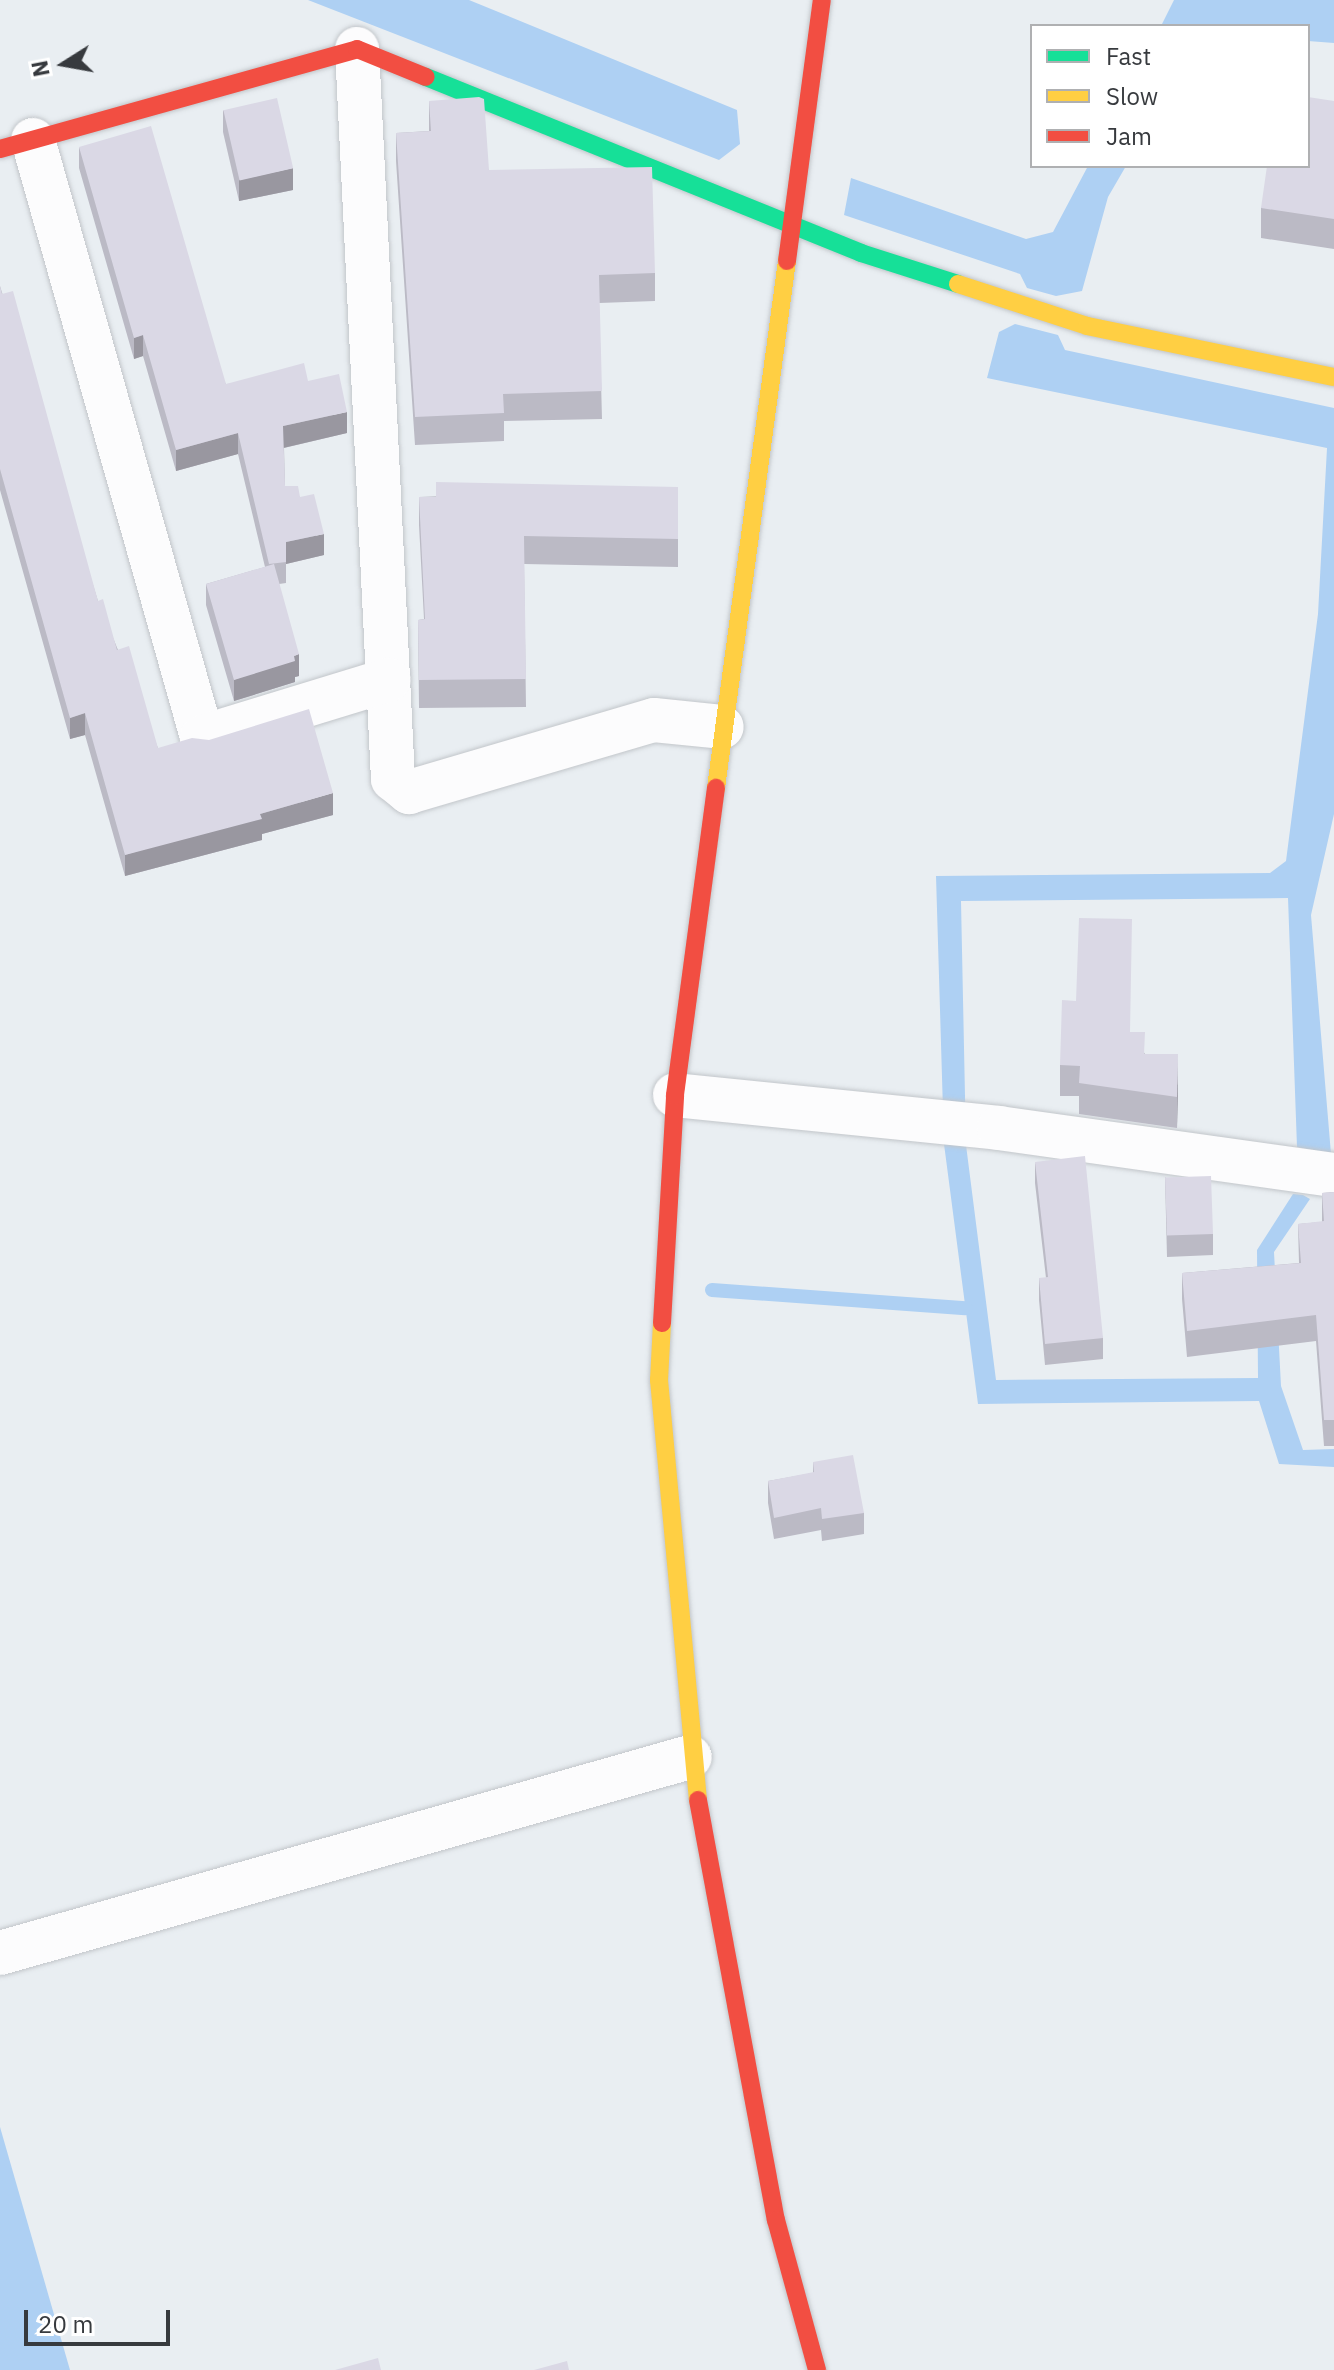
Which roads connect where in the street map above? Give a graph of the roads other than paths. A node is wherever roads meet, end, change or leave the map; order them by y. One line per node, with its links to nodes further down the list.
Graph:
1 (822, 0): 4 (street)
2 (357, 49): 3 (street); 4 (street); 6 (street)
3 (17, 144): 6 (street)
4 (792, 225): 5 (street); 7 (street)
5 (1334, 377)
6 (388, 680): 7 (street)
7 (722, 727): 8 (street)
8 (675, 1095): 9 (street); 10 (street)
9 (1334, 1175)
10 (690, 1757): 11 (street); 12 (street)
11 (0, 1953)
12 (817, 2370)

